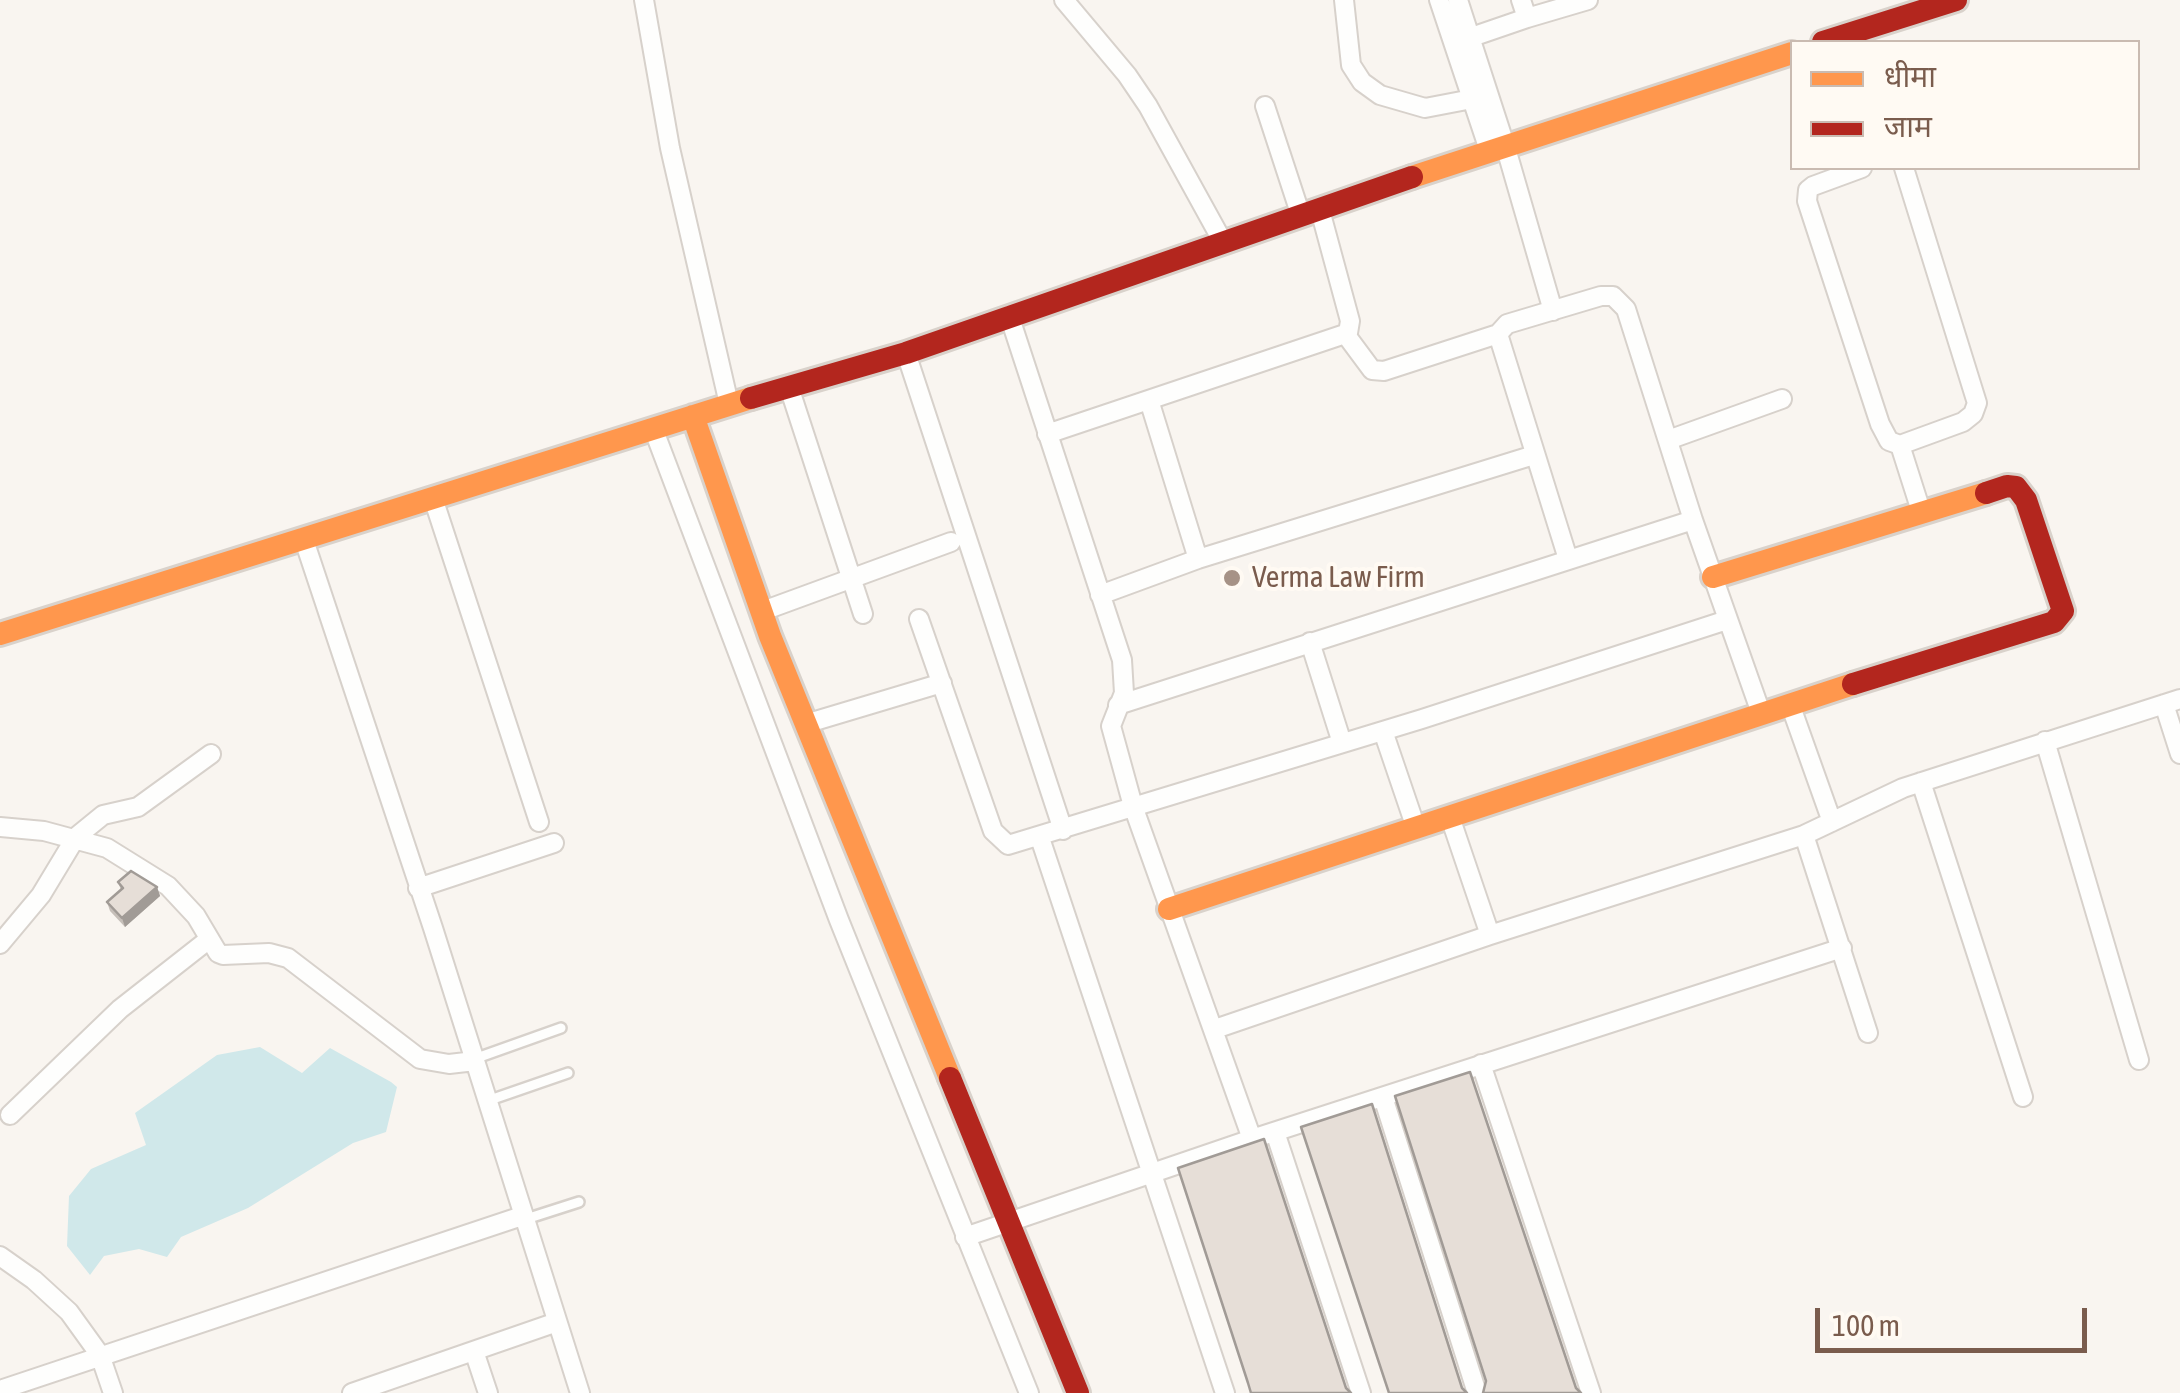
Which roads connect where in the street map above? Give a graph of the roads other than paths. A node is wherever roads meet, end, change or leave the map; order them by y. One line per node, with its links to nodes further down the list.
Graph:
1 (644, 0): 27 (street)
2 (1064, 0): 18 (street)
3 (1344, 0): 12 (street)
4 (1439, 0): 10 (street)
5 (1458, 0): 10 (street)
6 (1588, 0): 8 (street)
7 (1956, 0): 9 (street)
8 (1524, 9): 10 (street)
9 (1858, 37)
10 (1462, 40): 12 (street); 14 (street)
11 (1790, 54): 14 (street)
12 (1472, 98): 14 (street)
13 (1265, 106): 17 (street)
14 (1497, 147): 17 (street); 19 (street)
15 (1856, 170): 32 (street)
16 (1905, 170): 32 (street)
17 (1310, 213): 18 (street); 21 (street)
18 (1224, 244): 20 (street)
19 (1553, 311): 22 (street); 31 (street)
20 (1008, 315): 23 (street); 30 (street)
21 (1346, 334): 22 (street); 26 (street)
22 (1498, 334): 33 (street)
23 (906, 353): 24 (street); 68 (street)
24 (788, 387): 27 (street); 42 (street)
25 (1782, 399): 31 (street)
26 (1148, 400): 30 (street); 39 (street)
27 (729, 404): 28 (street)
28 (693, 416): 29 (street); 44 (street)
29 (653, 428): 34 (street); 96 (street)
30 (1047, 434): 43 (street)
31 (1668, 440): 36 (street)
32 (1900, 445): 35 (street)
33 (1534, 455): 39 (street); 40 (street)
34 (433, 498): 37 (street); 64 (street)
35 (1922, 511): 41 (street); 52 (street)
36 (1694, 520): 40 (street); 41 (street)
37 (303, 537): 48 (street); 73 (street)
38 (951, 542): 42 (street)
39 (1198, 558): 43 (street)
40 (1568, 559): 49 (street)
41 (1713, 576): 47 (street)
42 (851, 577): 44 (street); 45 (street)
43 (1100, 595): 53 (street)
44 (760, 612): 55 (street)
45 (863, 614)
46 (919, 618): 50 (street)
47 (1727, 620): 54 (street); 56 (street)
48 (0, 634)
49 (1310, 642): 53 (street); 58 (street)
50 (942, 683): 55 (street); 71 (street)
51 (2172, 701): 57 (street); 60 (street)
52 (1790, 704): 54 (street); 65 (street)
53 (1118, 705): 62 (street)
54 (1761, 713): 63 (street)
55 (806, 724): 95 (street)
56 (1383, 730): 58 (street); 67 (street)
57 (2045, 741): 61 (street); 83 (street)
58 (1342, 743): 62 (street)
59 (211, 754): 70 (street)
60 (2180, 754)
61 (1921, 782): 65 (street); 87 (street)
62 (1133, 806): 68 (street); 74 (street)
63 (1450, 816): 67 (street); 75 (street)
64 (539, 822)
65 (1832, 822): 69 (street)
66 (0, 827): 70 (street)
67 (1416, 828): 74 (street)
68 (1063, 830): 71 (street)
69 (1804, 834): 75 (street); 78 (street)
70 (76, 837): 76 (street); 77 (street)
71 (1040, 838): 92 (street)
72 (554, 843): 73 (street)
73 (418, 888): 82 (street)
74 (1169, 909): 80 (street)
75 (1490, 935): 80 (street)
76 (208, 940): 82 (street); 89 (street)
77 (0, 944)
78 (1842, 948): 81 (street); 84 (street)
79 (561, 1028): 82 (lane)
80 (1215, 1029): 91 (street)
81 (1868, 1033)
82 (474, 1060): 88 (street)
83 (2139, 1060)
84 (1481, 1064): 86 (street); 111 (street)
85 (568, 1073): 88 (lane)
86 (1382, 1097): 90 (street); 110 (street)
87 (2023, 1097)
88 (487, 1102): 94 (street)
89 (10, 1116)
90 (1275, 1132): 91 (street); 109 (street)
91 (1252, 1139): 92 (street)
92 (1150, 1174): 95 (street); 108 (street)
93 (579, 1202): 94 (lane)
94 (523, 1218): 98 (street); 100 (street)
95 (1009, 1222): 96 (street); 107 (street)
96 (965, 1237): 106 (street)
97 (0, 1256): 100 (street)
98 (557, 1322): 99 (street); 105 (street)
99 (474, 1351): 102 (street); 104 (street)
100 (100, 1356): 101 (street); 103 (street)
101 (0, 1390)
102 (356, 1392)
103 (113, 1393)
104 (488, 1393)
105 (580, 1393)
106 (1029, 1393)
107 (1078, 1393)
108 (1225, 1393)
109 (1361, 1393)
110 (1477, 1393)
111 (1591, 1393)

